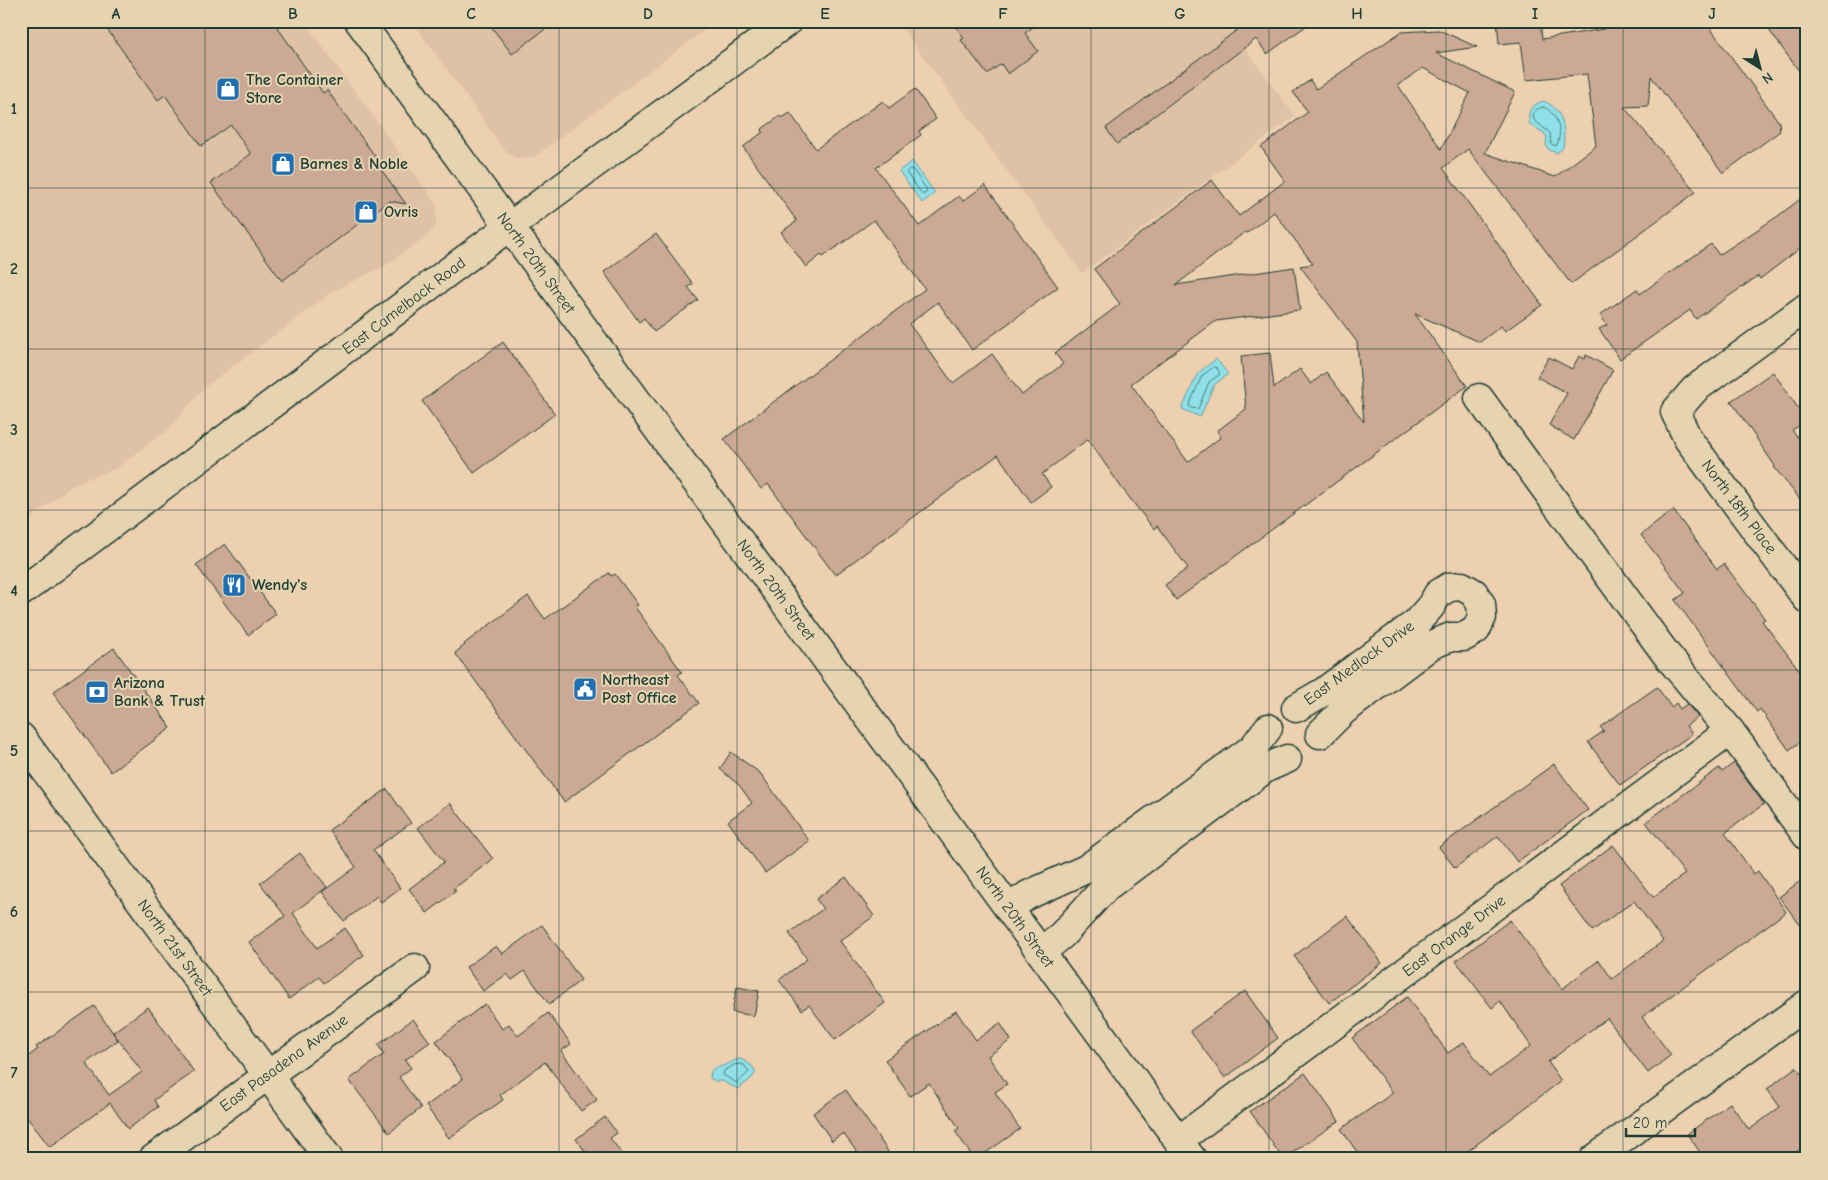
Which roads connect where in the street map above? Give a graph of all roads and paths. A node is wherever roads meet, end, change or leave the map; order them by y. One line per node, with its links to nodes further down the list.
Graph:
1 (359, 21): 3 (street, North 20th Street)
2 (788, 21): 3 (street, East Camelback Road)
3 (509, 227): 6 (street, East Camelback Road); 15 (street, North 20th Street)
4 (1807, 307): 7 (street, North 18th Place)
5 (1478, 398): 10 (street)
6 (21, 592)
7 (1807, 599)
8 (1296, 708): 9 (street, East Medlock Drive); 11 (street, East Medlock Drive); 11 (street, East Medlock Drive)
9 (1268, 728): 13 (street); 15 (street, East Medlock Drive)
10 (1730, 732): 14 (street); 20 (street, East Orange Drive)
11 (1320, 734): 13 (street, East Medlock Drive)
12 (21, 737): 19 (street, North 21st Street)
13 (1287, 759): 16 (street, East Medlock Drive)
14 (1807, 836)
15 (1009, 908): 16 (street, North 20th Street)
16 (1042, 952): 20 (street, North 20th Street)
17 (415, 968): 19 (street, East Pasadena Avenue)
18 (1807, 1004): 23 (street)
19 (267, 1075): 21 (street, East Pasadena Avenue); 22 (street, North 21st Street)
20 (1186, 1149)
21 (153, 1159)
22 (329, 1159)
23 (1594, 1159)

